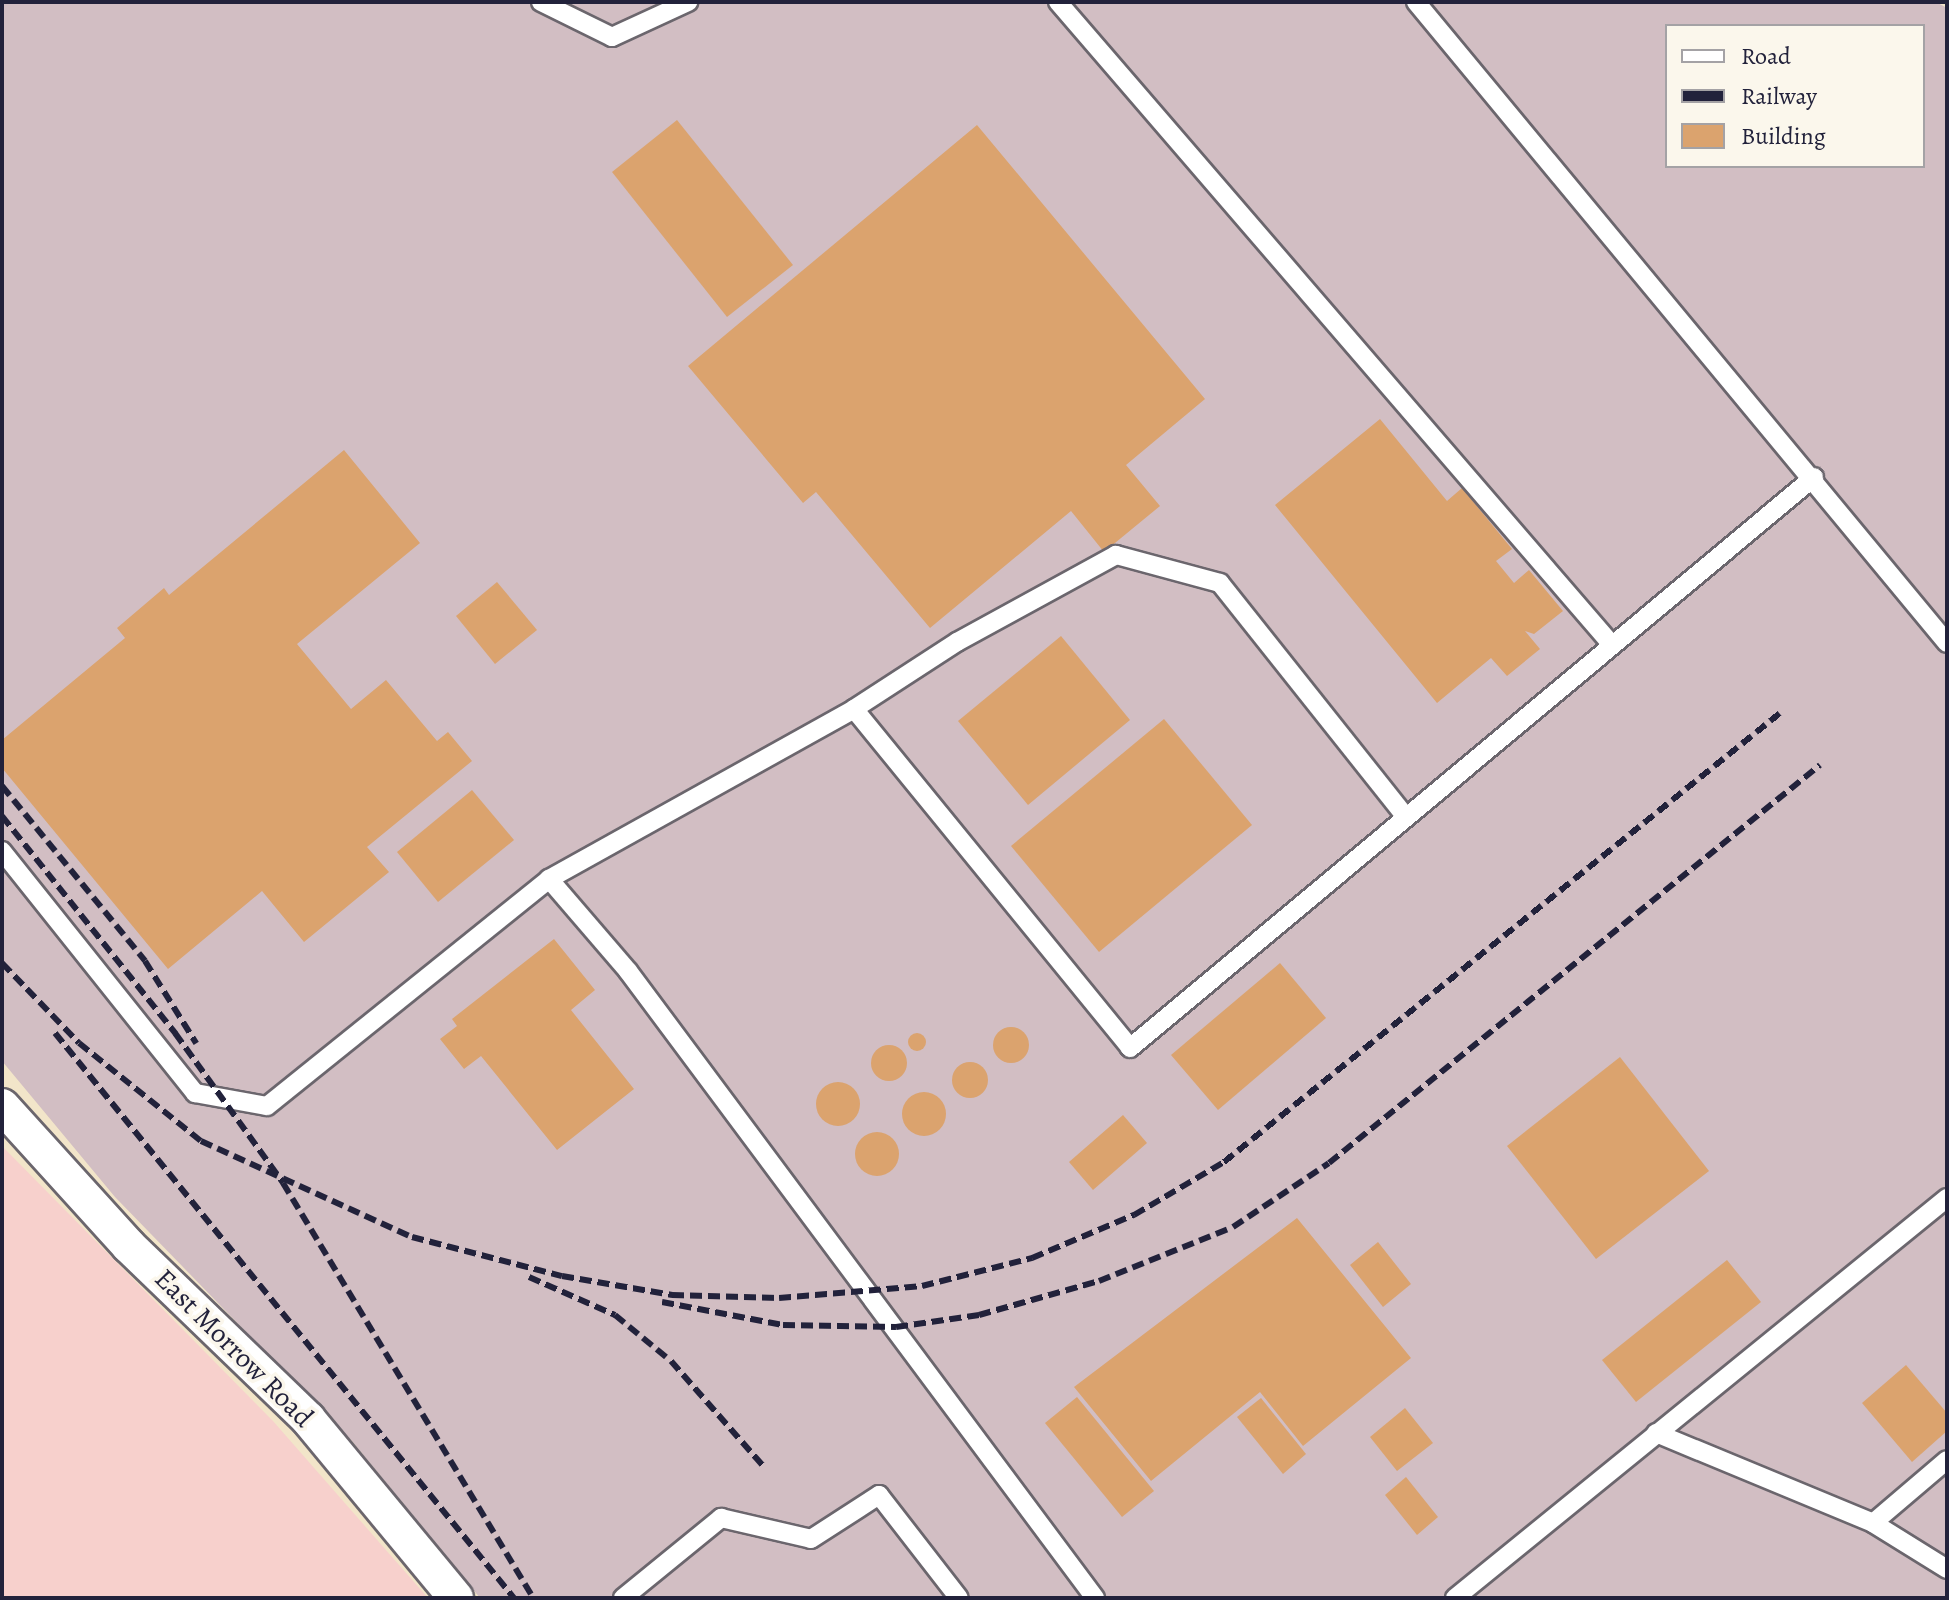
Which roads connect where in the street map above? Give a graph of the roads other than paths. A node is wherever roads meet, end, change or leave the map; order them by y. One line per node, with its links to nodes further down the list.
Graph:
1 (541, 2): 2 (lane)
2 (688, 2)
3 (1058, 2): 7 (lane)
4 (1416, 2): 5 (lane)
5 (1814, 477): 6 (lane); 7 (lane)
6 (1947, 643)
7 (1612, 645): 9 (lane)
8 (854, 709): 9 (lane); 9 (lane); 11 (lane)
9 (1406, 817)
10 (2, 851): 11 (lane)
11 (549, 879): 21 (lane)
12 (2, 1106): 18 (street, East Morrow Road)
13 (1947, 1198): 14 (lane)
14 (1656, 1433): 16 (lane); 22 (lane)
15 (1947, 1460): 16 (lane)
16 (1873, 1523): 17 (lane)
17 (1947, 1569)
18 (456, 1598)
19 (623, 1598): 20 (lane)
20 (959, 1598)
21 (1095, 1598)
22 (1455, 1598)

